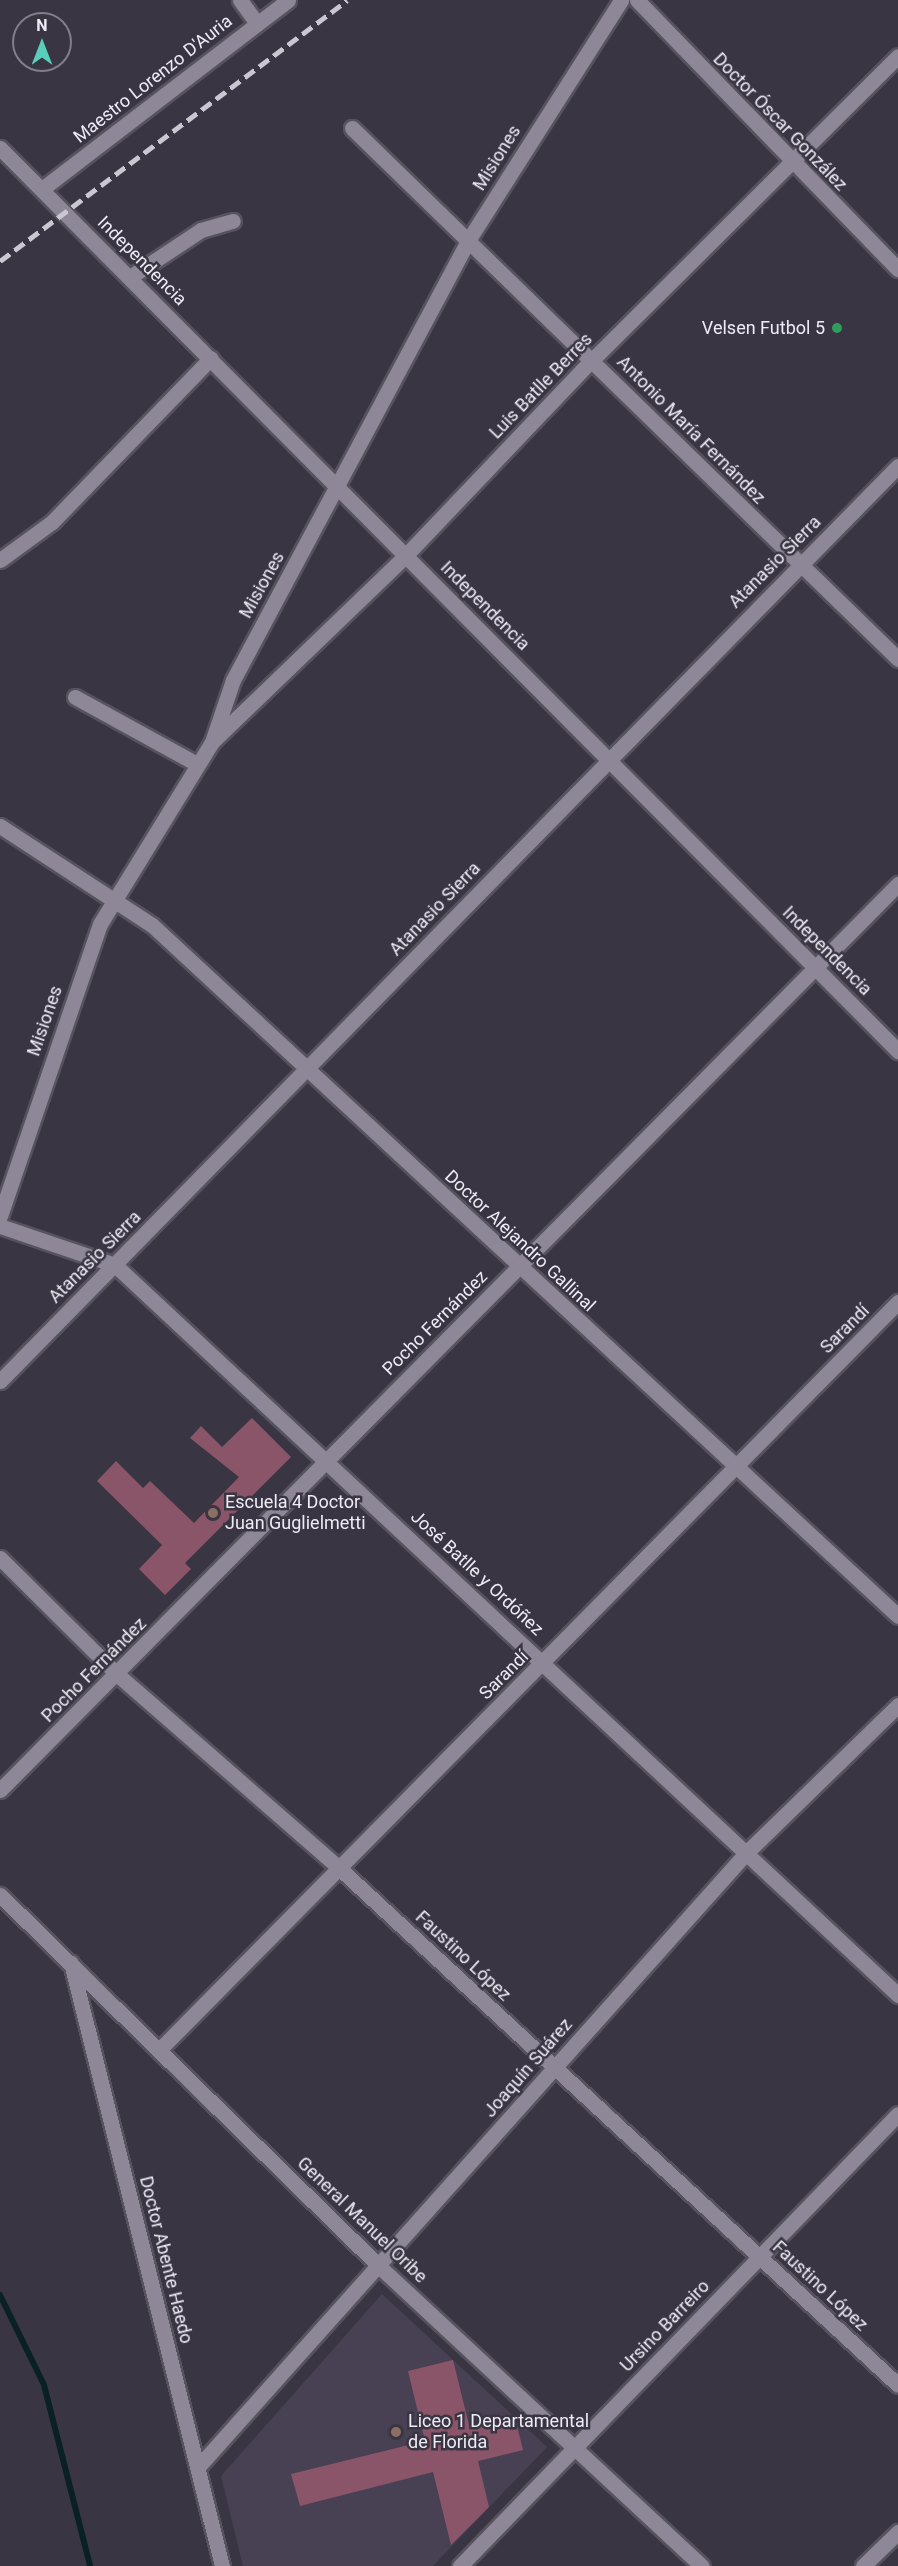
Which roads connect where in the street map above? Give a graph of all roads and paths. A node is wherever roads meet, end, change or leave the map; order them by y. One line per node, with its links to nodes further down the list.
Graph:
1 (240, 0): 5 (street)
2 (288, 0): 5 (street, Maestro Lorenzo D'Auria)
3 (621, 0): 12 (street, Misiones)
4 (637, 0): 9 (street, Doctor Óscar González)
5 (257, 23): 10 (street, Maestro Lorenzo D'Auria)
6 (898, 56): 9 (street, Luis Batlle Berres)
7 (352, 128): 12 (street, Antonio María Fernández)
8 (0, 148): 10 (street, Independencia)
9 (792, 164): 13 (street, Doctor Óscar González); 16 (street, Luis Batlle Berres)
10 (42, 189): 14 (street, Independencia)
11 (232, 221): 14 (street)
12 (469, 239): 16 (street, Antonio María Fernández); 18 (street, Misiones)
13 (898, 269)
14 (130, 277): 15 (street, Independencia)
15 (211, 358): 18 (street, Independencia); 20 (street)
16 (592, 360): 19 (street, Luis Batlle Berres); 21 (street, Antonio María Fernández)
17 (898, 466): 21 (street, Atanasio Sierra)
18 (339, 485): 19 (street, Independencia); 24 (street, Misiones)
19 (406, 555): 24 (street, Luis Batlle Berres); 25 (street, Independencia)
20 (0, 560)
21 (800, 564): 22 (street, Antonio María Fernández); 25 (street, Atanasio Sierra)
22 (898, 659)
23 (75, 697): 26 (street)
24 (212, 742): 26 (street, Misiones)
25 (609, 759): 30 (street, Independencia); 32 (street, Atanasio Sierra)
26 (197, 764): 29 (street, Misiones)
27 (0, 826): 29 (street, Doctor Alejandro Gallinal)
28 (898, 884): 30 (street, Pocho Fernández)
29 (113, 899): 32 (street, Doctor Alejandro Gallinal); 33 (street, Misiones)
30 (818, 968): 31 (street, Independencia); 36 (street, Pocho Fernández)
31 (898, 1051)
32 (306, 1069): 35 (street, Atanasio Sierra); 36 (street, Doctor Alejandro Gallinal)
33 (0, 1216)
34 (0, 1226): 35 (street, José Batlle y Ordóñez)
35 (115, 1265): 38 (street, Atanasio Sierra); 39 (street, José Batlle y Ordóñez)
36 (519, 1268): 39 (street, Pocho Fernández); 40 (street, Doctor Alejandro Gallinal)
37 (898, 1302): 40 (street, Sarandí)
38 (0, 1381)
39 (326, 1458): 43 (street, José Batlle y Ordóñez); 44 (street, Pocho Fernández)
40 (736, 1467): 42 (street, Doctor Alejandro Gallinal); 43 (street, Sarandí)
41 (0, 1558): 44 (street, Faustino López)
42 (898, 1616)
43 (545, 1662): 47 (street, José Batlle y Ordóñez); 48 (street, Sarandí)
44 (118, 1676): 46 (street, Pocho Fernández); 48 (street, Faustino López)
45 (898, 1705): 47 (street, Joaquín Suárez)
46 (0, 1790)
47 (747, 1852): 51 (street, José Batlle y Ordóñez); 53 (street, Joaquín Suárez)
48 (339, 1868): 52 (street, Sarandí); 53 (street, Faustino López)
49 (0, 1895): 50 (street, General Manuel Oribe)
50 (71, 1963): 52 (street, General Manuel Oribe); 59 (street, Doctor Abente Haedo)
51 (898, 1995)
52 (161, 2049): 56 (street, General Manuel Oribe)
53 (554, 2068): 55 (street, Faustino López); 56 (street, Joaquín Suárez)
54 (898, 2114): 55 (street, Ursino Barreiro)
55 (760, 2257): 57 (street, Faustino López); 58 (street, Ursino Barreiro)
56 (380, 2267): 58 (street, General Manuel Oribe); 59 (street, Joaquín Suárez)
57 (898, 2385)
58 (574, 2447): 62 (street, Ursino Barreiro); 63 (street, General Manuel Oribe)
59 (198, 2467): 61 (street, Doctor Abente Haedo)
60 (898, 2532): 64 (street)
61 (222, 2566)
62 (460, 2566)
63 (702, 2566)
64 (863, 2566)

